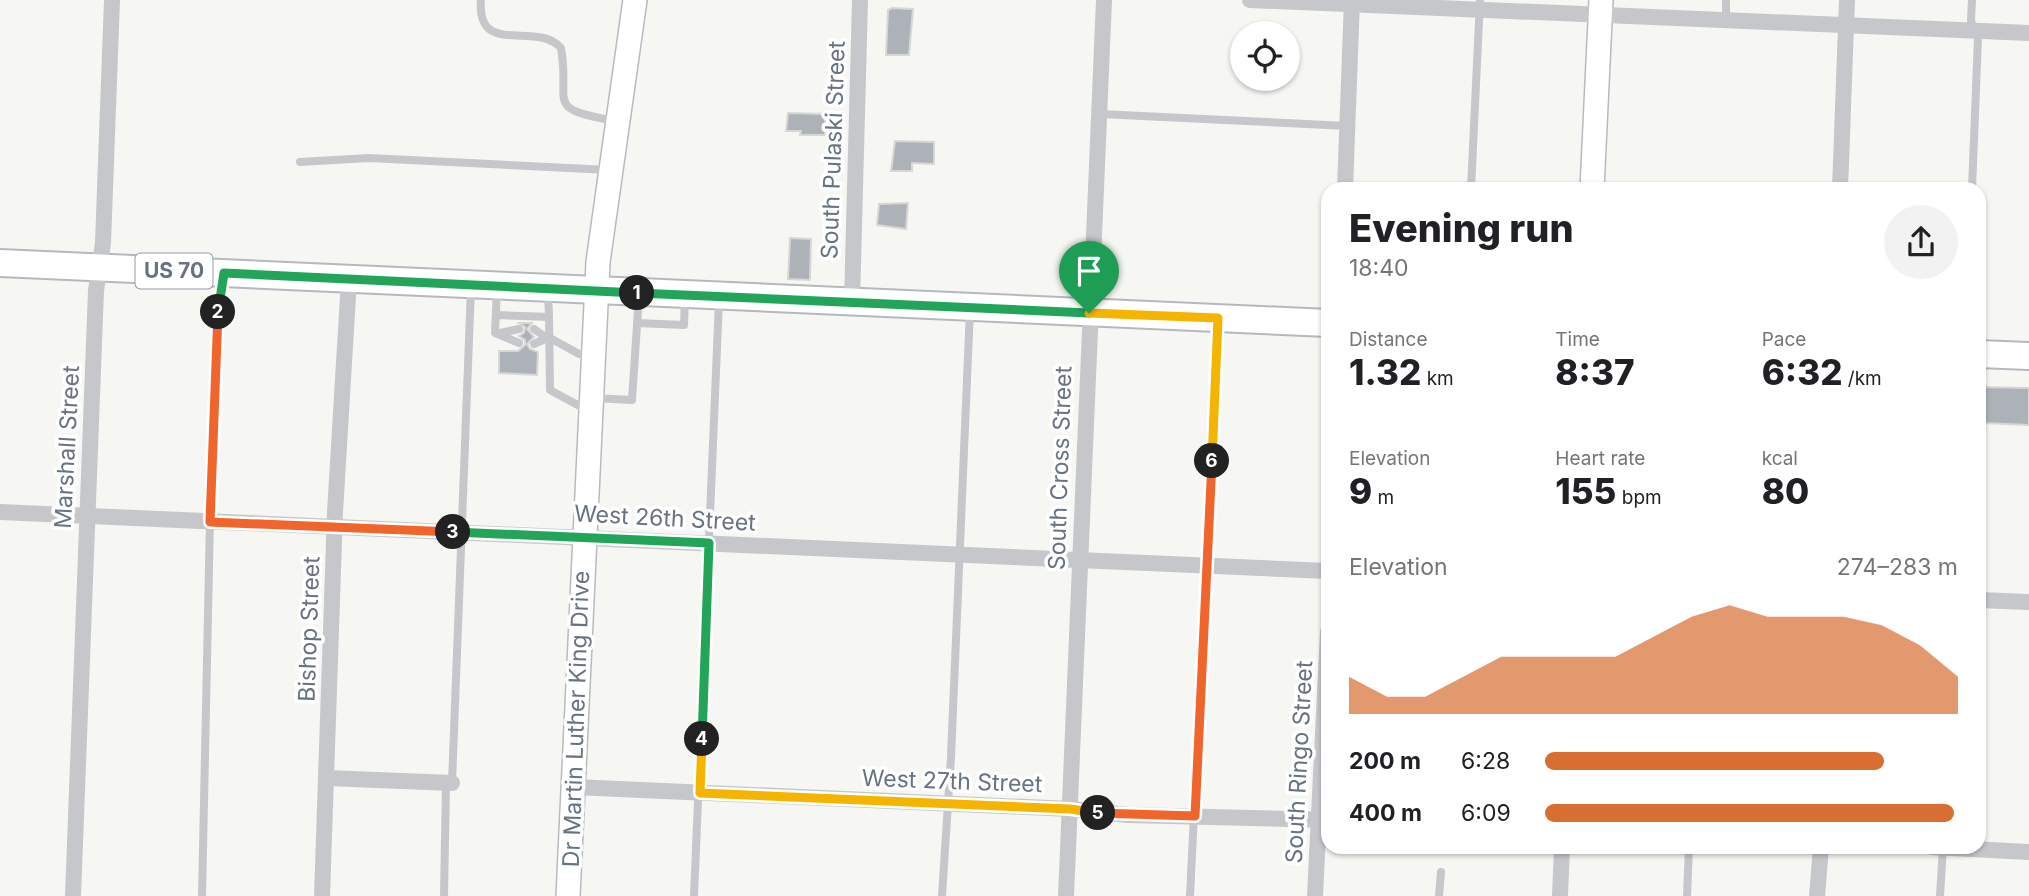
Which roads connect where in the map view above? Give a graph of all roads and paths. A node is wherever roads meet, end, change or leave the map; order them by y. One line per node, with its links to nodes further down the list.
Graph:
1 (112, 0): 28 (street, Marshall Street)
2 (481, 0): 18 (lane)
3 (635, 0): 18 (street, Dr Martin Luther King Drive)
4 (860, 0): 37 (street, South Pulaski Street)
5 (1104, 0): 17 (street, South Cross Street)
6 (1250, 0): 10 (street)
7 (1726, 0): 13 (lane)
8 (1847, 0): 14 (street)
9 (1972, 0): 15 (lane)
10 (1352, 2): 11 (street); 19 (street)
11 (1480, 5): 12 (street); 23 (lane)
12 (1600, 8): 13 (street); 24 (street)
13 (1726, 22): 14 (street)
14 (1846, 27): 15 (street); 25 (street)
15 (1976, 30): 16 (street); 26 (lane)
16 (2029, 33)
17 (1100, 114): 19 (lane); 39 (street, South Cross Street)
18 (617, 121): 21 (street, Dr Martin Luther King Drive)
19 (1348, 126): 22 (street)
20 (300, 162): 21 (lane)
21 (609, 170): 33 (street, Dr Martin Luther King Drive)
22 (1345, 182)
23 (1471, 182)
24 (1592, 182)
25 (1840, 182)
26 (1972, 182)
27 (0, 263): 28 (main road, US 70)
28 (101, 268): 29 (main road, US 70); 56 (street, Marshall Street)
29 (224, 273): 30 (main road, US 70); 57 (lane)
30 (349, 280): 31 (main road, US 70); 58 (street, Bishop Street)
31 (484, 285): 32 (main road, US 70); 40 (lane); 59 (lane)
32 (548, 288): 33 (main road, US 70); 41 (lane)
33 (596, 291): 34 (main road, US 70); 52 (street, Dr Martin Luther King Drive)
34 (639, 293): 35 (main road, US 70); 43 (lane)
35 (685, 296): 36 (main road, US 70); 43 (lane)
36 (719, 298): 37 (main road, US 70); 61 (lane)
37 (852, 302): 38 (main road, US 70)
38 (970, 306): 39 (main road, US 70); 62 (lane)
39 (1089, 313): 42 (main road, US 70); 63 (street, South Cross Street)
40 (496, 314): 41 (lane); 47 (lane)
41 (549, 317): 48 (lane)
42 (1218, 318): 44 (main road, US 70); 64 (lane)
43 (637, 323): 54 (lane)
44 (1321, 323)
45 (519, 329): 47 (lane)
46 (534, 329): 48 (lane)
47 (500, 333): 49 (lane)
48 (549, 338): 50 (lane); 52 (lane); 54 (lane)
49 (519, 343)
50 (534, 344)
51 (1986, 354): 53 (main road)
52 (592, 355): 54 (street, Dr Martin Luther King Drive)
53 (2029, 356)
54 (590, 404): 60 (street, Dr Martin Luther King Drive)
55 (0, 512): 56 (street, West 26th Street)
56 (87, 516): 57 (street, West 26th Street); 84 (street, Marshall Street)
57 (210, 522): 58 (street, West 26th Street); 85 (lane)
58 (335, 526): 59 (street, West 26th Street); 68 (street, Bishop Street)
59 (463, 532): 60 (street, West 26th Street); 69 (lane)
60 (583, 537): 61 (street, West 26th Street); 70 (street, Dr Martin Luther King Drive)
61 (709, 543): 62 (street, West 26th Street); 71 (lane)
62 (961, 554): 63 (street, West 26th Street); 72 (lane)
63 (1079, 560): 64 (street, West 26th Street); 73 (street, South Cross Street)
64 (1208, 565): 65 (street, West 26th Street); 74 (lane)
65 (1321, 571)
66 (1986, 600): 67 (street)
67 (2029, 602)
68 (327, 778): 69 (street); 86 (street, Bishop Street)
69 (449, 783): 87 (lane)
70 (574, 787): 71 (street, West 27th Street); 88 (street, Dr Martin Luther King Drive)
71 (700, 793): 72 (street, West 27th Street); 89 (lane)
72 (946, 804): 73 (street, West 27th Street); 90 (lane)
73 (1070, 809): 74 (street, West 27th Street); 91 (street, South Cross Street)
74 (1195, 816): 75 (street, West 27th Street); 92 (lane)
75 (1321, 819)
76 (1321, 845): 93 (street, South Ringo Street)
77 (1986, 850): 78 (street)
78 (2029, 852)
79 (1562, 854): 95 (street)
80 (1689, 854): 96 (lane)
81 (1821, 854): 97 (street)
82 (1943, 854): 98 (lane)
83 (1440, 872): 94 (lane)
84 (73, 896)
85 (202, 896)
86 (322, 896)
87 (444, 896)
88 (568, 896)
89 (694, 896)
90 (942, 896)
91 (1066, 896)
92 (1190, 896)
93 (1315, 896)
94 (1439, 896)
95 (1560, 896)
96 (1688, 896)
97 (1818, 896)
98 (1940, 896)

